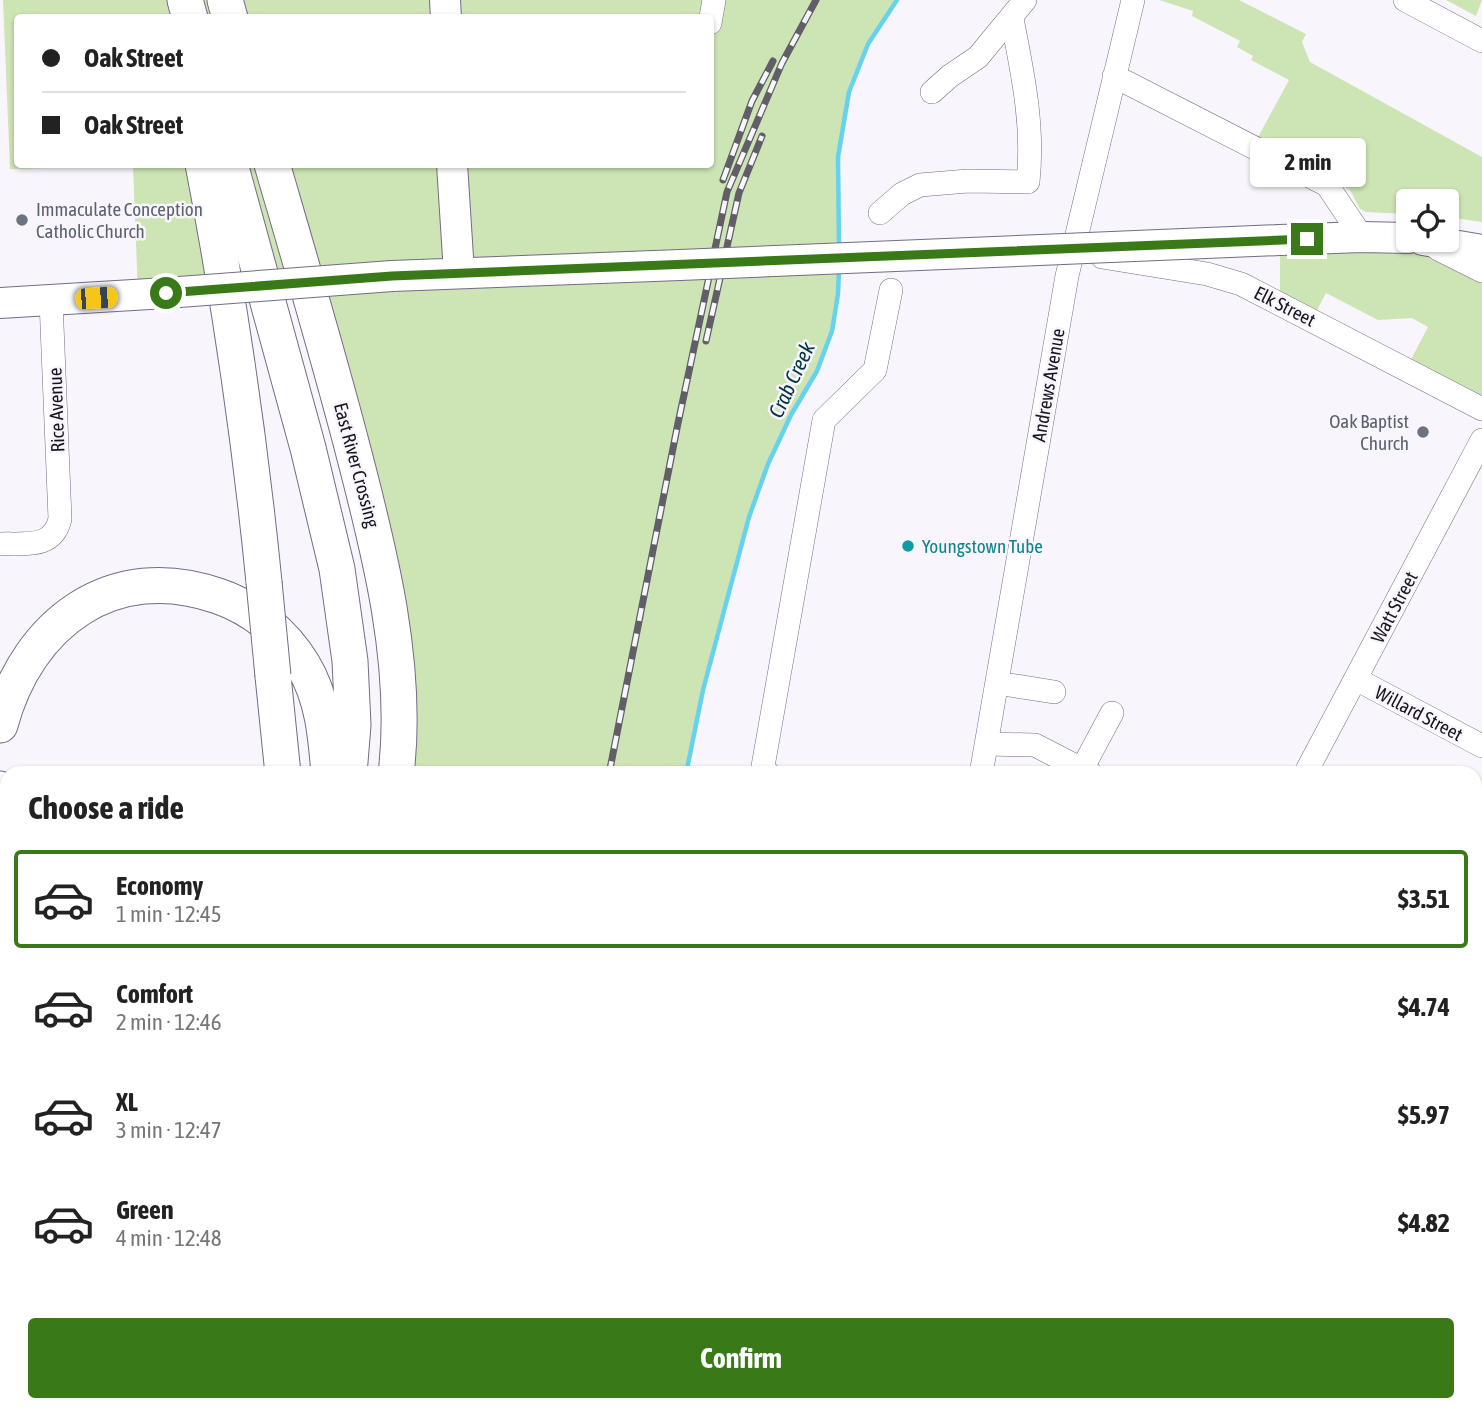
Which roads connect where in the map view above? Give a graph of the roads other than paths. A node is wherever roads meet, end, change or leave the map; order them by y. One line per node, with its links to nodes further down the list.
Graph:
1 (1026, 0): 4 (street)
2 (1133, 0): 6 (street, Andrews Avenue)
3 (1405, 0): 5 (street)
4 (1012, 19): 7 (street); 12 (street)
5 (1482, 41)
6 (1114, 76): 13 (street); 18 (street, Andrews Avenue)
7 (932, 92)
8 (204, 168): 35 (highway, bridge)
9 (231, 168): 37 (highway)
10 (273, 168): 34 (highway, East River Crossing)
11 (452, 168): 20 (main road)
12 (880, 213)
13 (1362, 237): 14 (main road); 20 (main road, bridge)
14 (1396, 238)
15 (1459, 246): 16 (main road)
16 (1482, 250)
17 (1445, 252): 19 (street)
18 (1072, 255): 24 (street, Elk Street); 28 (street, Andrews Avenue)
19 (1482, 271)
20 (459, 273): 22 (main road, bridge)
21 (891, 290): 38 (street)
22 (51, 301): 23 (main road); 26 (street, Rice Avenue)
23 (0, 303)
24 (1482, 409)
25 (1482, 440): 27 (street, Watt Street)
26 (0, 544)
27 (1356, 679): 33 (street, Willard Street); 42 (street, Watt Street)
28 (996, 683): 29 (street); 32 (street, Andrews Avenue)
29 (1054, 692)
30 (1112, 713): 41 (street)
31 (0, 724): 36 (highway)
32 (986, 744): 39 (street, Andrews Avenue); 40 (street)
33 (1482, 746)
34 (399, 763)
35 (282, 766)
36 (328, 766)
37 (350, 766)
38 (763, 766)
39 (982, 766)
40 (1077, 766)
41 (1089, 766)
42 (1309, 766)

